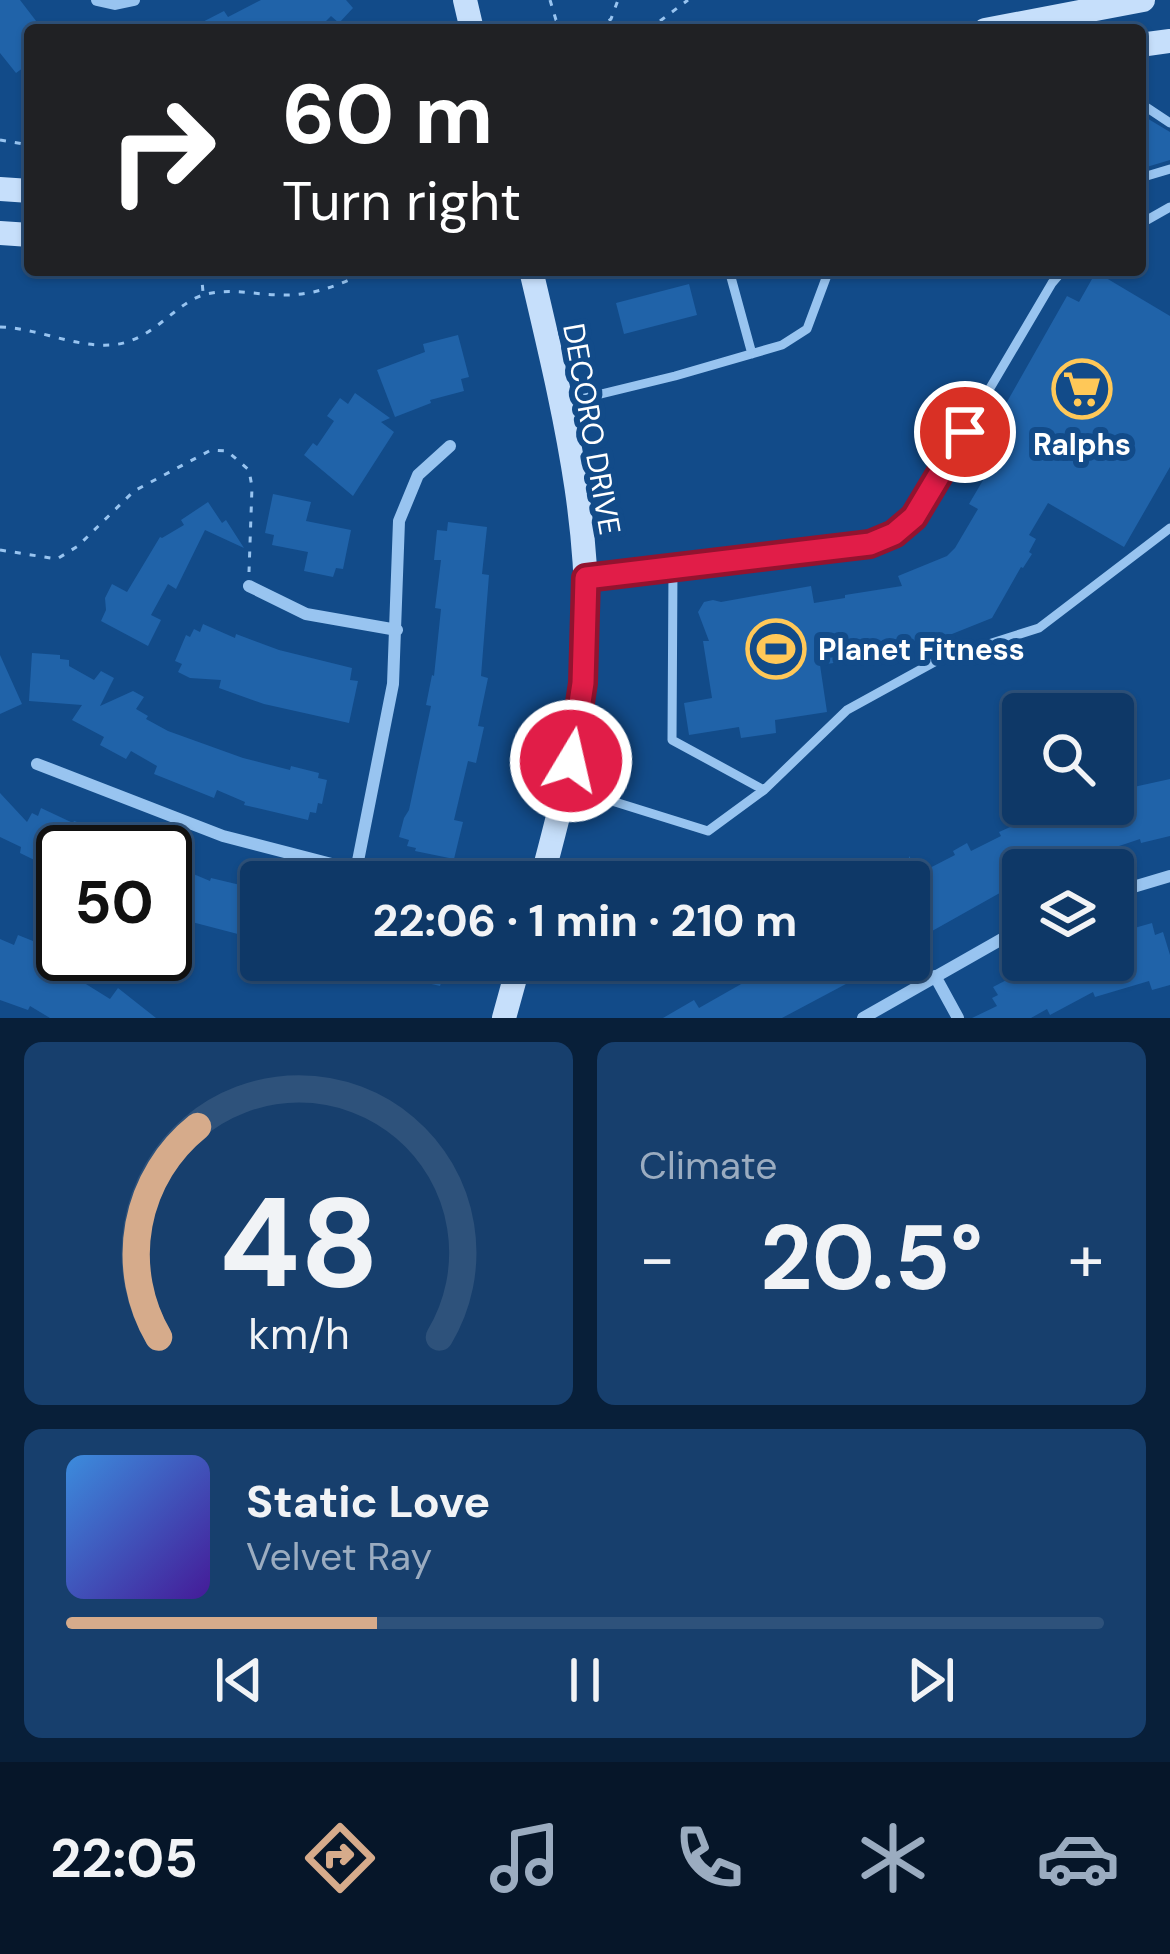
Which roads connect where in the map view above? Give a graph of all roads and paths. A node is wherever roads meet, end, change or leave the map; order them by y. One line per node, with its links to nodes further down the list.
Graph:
1 (98, 0): 2 (street)
2 (134, 0)
3 (688, 0): 5 (path)
4 (1143, 0): 6 (main road)
5 (656, 24)
6 (1017, 24)
7 (202, 276): 13 (path)
8 (359, 276): 13 (path)
9 (532, 276): 16 (main road, DECORO DRIVE)
10 (731, 276): 15 (lane)
11 (827, 276): 15 (lane)
12 (1058, 276): 20 (lane)
13 (203, 294): 14 (path)
14 (0, 327)
15 (752, 354): 16 (lane)
16 (562, 403): 21 (main road, DECORO DRIVE)
17 (450, 446): 23 (street)
18 (1170, 528): 26 (lane)
19 (0, 550): 22 (path)
20 (673, 568): 21 (lane); 26 (lane)
21 (586, 578): 25 (main road, DECORO DRIVE)
22 (249, 586): 23 (street)
23 (397, 630): 28 (street)
24 (37, 764): 27 (street)
25 (566, 787): 26 (lane); 29 (main road, DECORO DRIVE)
26 (764, 790)
27 (318, 861)
28 (358, 861)
29 (547, 861)
30 (1170, 876): 31 (street)
31 (1134, 886)
32 (1002, 939): 33 (street)
33 (935, 976): 36 (street); 37 (street)
34 (514, 981): 35 (main road)
35 (504, 1018)
36 (863, 1018)
37 (958, 1018)

